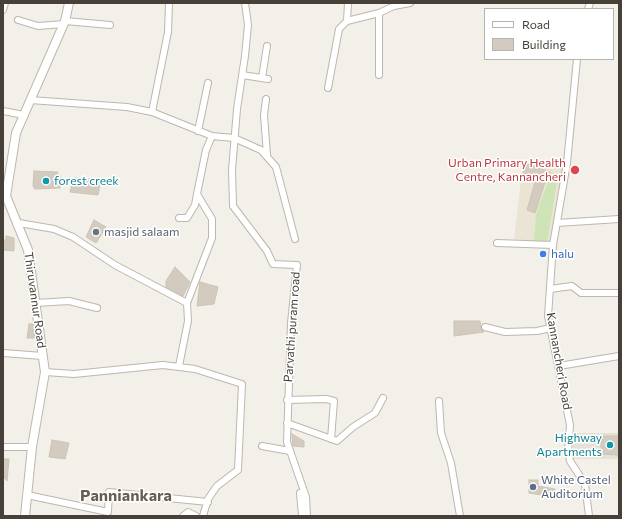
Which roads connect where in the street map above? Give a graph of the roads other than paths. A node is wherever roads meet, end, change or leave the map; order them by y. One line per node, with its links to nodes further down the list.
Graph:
1 (5, 3): 7 (street)
2 (69, 3): 11 (street, Thiruvannur Road)
3 (169, 3): 22 (street)
4 (245, 3): 15 (street, Parvathi puram road)
5 (348, 3): 10 (street)
6 (410, 3): 8 (street)
7 (3, 10)
8 (379, 13): 10 (street); 16 (street)
9 (18, 20): 11 (street)
10 (347, 21): 18 (street)
11 (65, 22): 12 (street); 20 (street, Thiruvannur Road)
12 (110, 26)
13 (266, 46): 15 (street)
14 (577, 60): 32 (street, Kannancheri Road)
15 (242, 75): 26 (street, Parvathi puram road)
16 (379, 75)
17 (208, 84): 24 (street)
18 (328, 88)
19 (266, 99): 27 (street)
20 (30, 100): 22 (street); 23 (street, Thiruvannur Road)
21 (3, 111): 23 (street)
22 (152, 112): 24 (street)
23 (24, 115): 31 (street, Thiruvannur Road)
24 (198, 131): 25 (street)
25 (212, 136): 26 (street); 28 (street)
26 (234, 138): 27 (street); 50 (street, Parvathi puram road)
27 (267, 155): 33 (street)
28 (197, 194): 29 (street); 39 (street)
29 (179, 218)
30 (619, 219): 32 (street)
31 (19, 223): 38 (street, Thiruvannur Road); 39 (street)
32 (557, 223): 35 (street, Kannancheri Road)
33 (295, 238)
34 (497, 243): 35 (street)
35 (553, 245): 36 (street, Kannancheri Road)
36 (550, 289): 37 (street); 42 (street, Kannancheri Road)
37 (619, 293)
38 (36, 303): 40 (street); 44 (street, Thiruvannur Road)
39 (187, 303): 46 (street)
40 (97, 308)
41 (485, 327): 42 (street)
42 (551, 328): 47 (street, Kannancheri Road)
43 (3, 354): 44 (street)
44 (43, 356): 48 (street, Thiruvannur Road)
45 (619, 356): 47 (street)
46 (180, 366): 48 (street); 60 (street)
47 (559, 366): 68 (street, Kannancheri Road)
48 (45, 372): 56 (street, Thiruvannur Road)
49 (383, 398): 53 (street)
50 (287, 400): 52 (street, Parvathi puram road); 53 (street)
51 (439, 401): 67 (street)
52 (287, 423): 53 (street); 57 (street, Parvathi puram road)
53 (331, 439)
54 (262, 446): 57 (street)
55 (3, 447): 56 (street)
56 (32, 447): 59 (street, Thiruvannur Road)
57 (290, 451): 66 (street, Parvathi puram road)
58 (300, 493): 65 (street)
59 (27, 495): 60 (street); 61 (street, Thiruvannur Road)
60 (208, 502): 64 (street)
61 (25, 516)
62 (183, 516): 63 (street)
63 (196, 516)
64 (203, 516)
65 (302, 516)
66 (307, 516)
67 (460, 516)
68 (589, 516)

